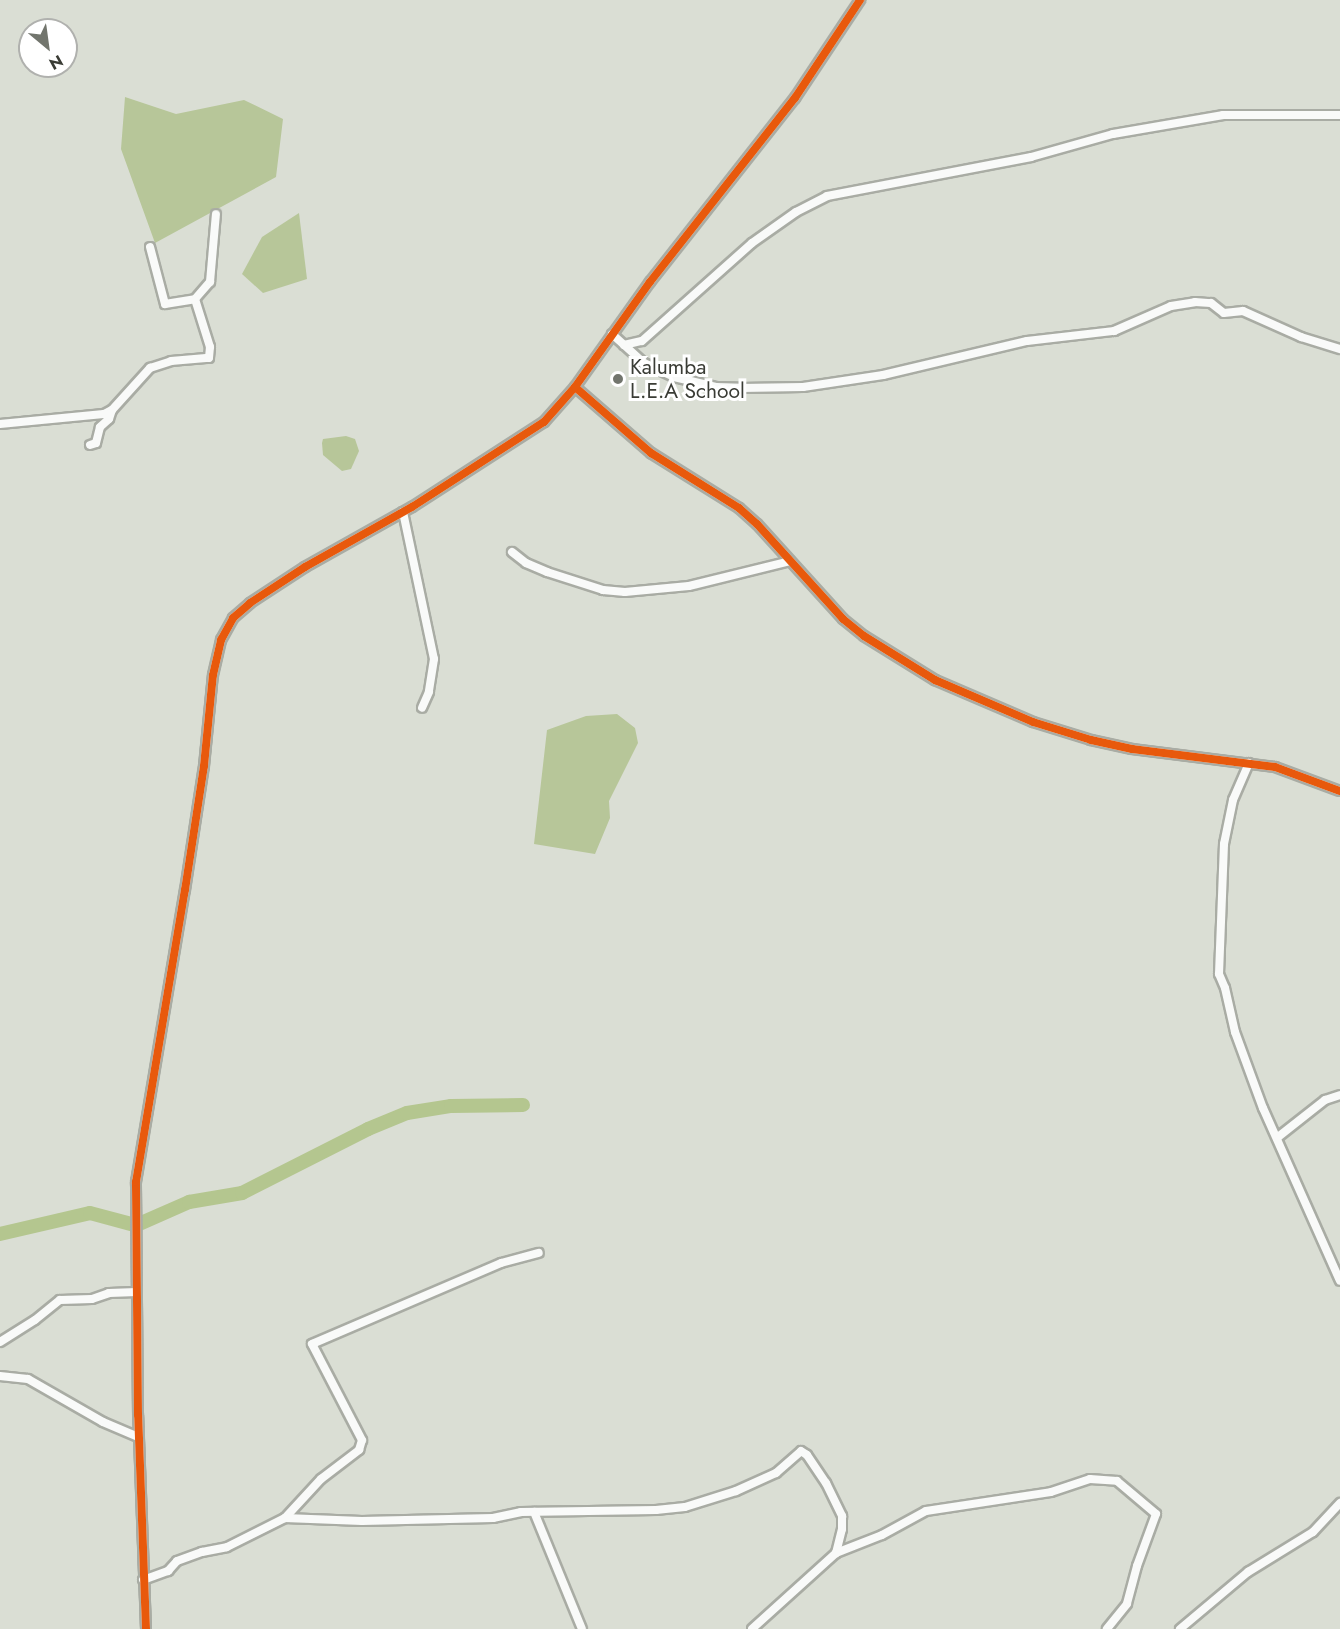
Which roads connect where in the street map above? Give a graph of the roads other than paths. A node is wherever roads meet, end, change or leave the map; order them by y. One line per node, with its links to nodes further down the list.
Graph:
1 (860, 0): 6 (street)
2 (1340, 115): 7 (street)
3 (216, 214): 5 (street)
4 (150, 247): 5 (street)
5 (195, 299): 10 (street)
6 (612, 334): 7 (street); 9 (street)
7 (624, 345): 8 (street)
8 (1340, 349)
9 (574, 387): 13 (street); 15 (street)
10 (112, 410): 11 (street); 12 (street)
11 (0, 424)
12 (90, 445)
13 (403, 512): 16 (street); 23 (street)
14 (512, 552): 15 (street)
15 (790, 561): 17 (street)
16 (422, 708)
17 (1249, 763): 18 (street); 20 (street)
18 (1340, 791)
19 (1340, 1095): 20 (street)
20 (1278, 1137): 22 (street)
21 (539, 1253): 29 (street)
22 (1340, 1281)
23 (137, 1292): 24 (street); 26 (street)
24 (0, 1342)
25 (0, 1376): 26 (street)
26 (139, 1437): 31 (street)
27 (1340, 1503): 36 (street)
28 (534, 1512): 29 (street); 30 (street); 33 (street)
29 (285, 1518): 31 (street)
30 (836, 1552): 34 (street); 35 (street)
31 (143, 1580): 32 (street)
32 (146, 1629)
33 (582, 1629)
34 (752, 1629)
35 (1107, 1629)
36 (1180, 1629)

